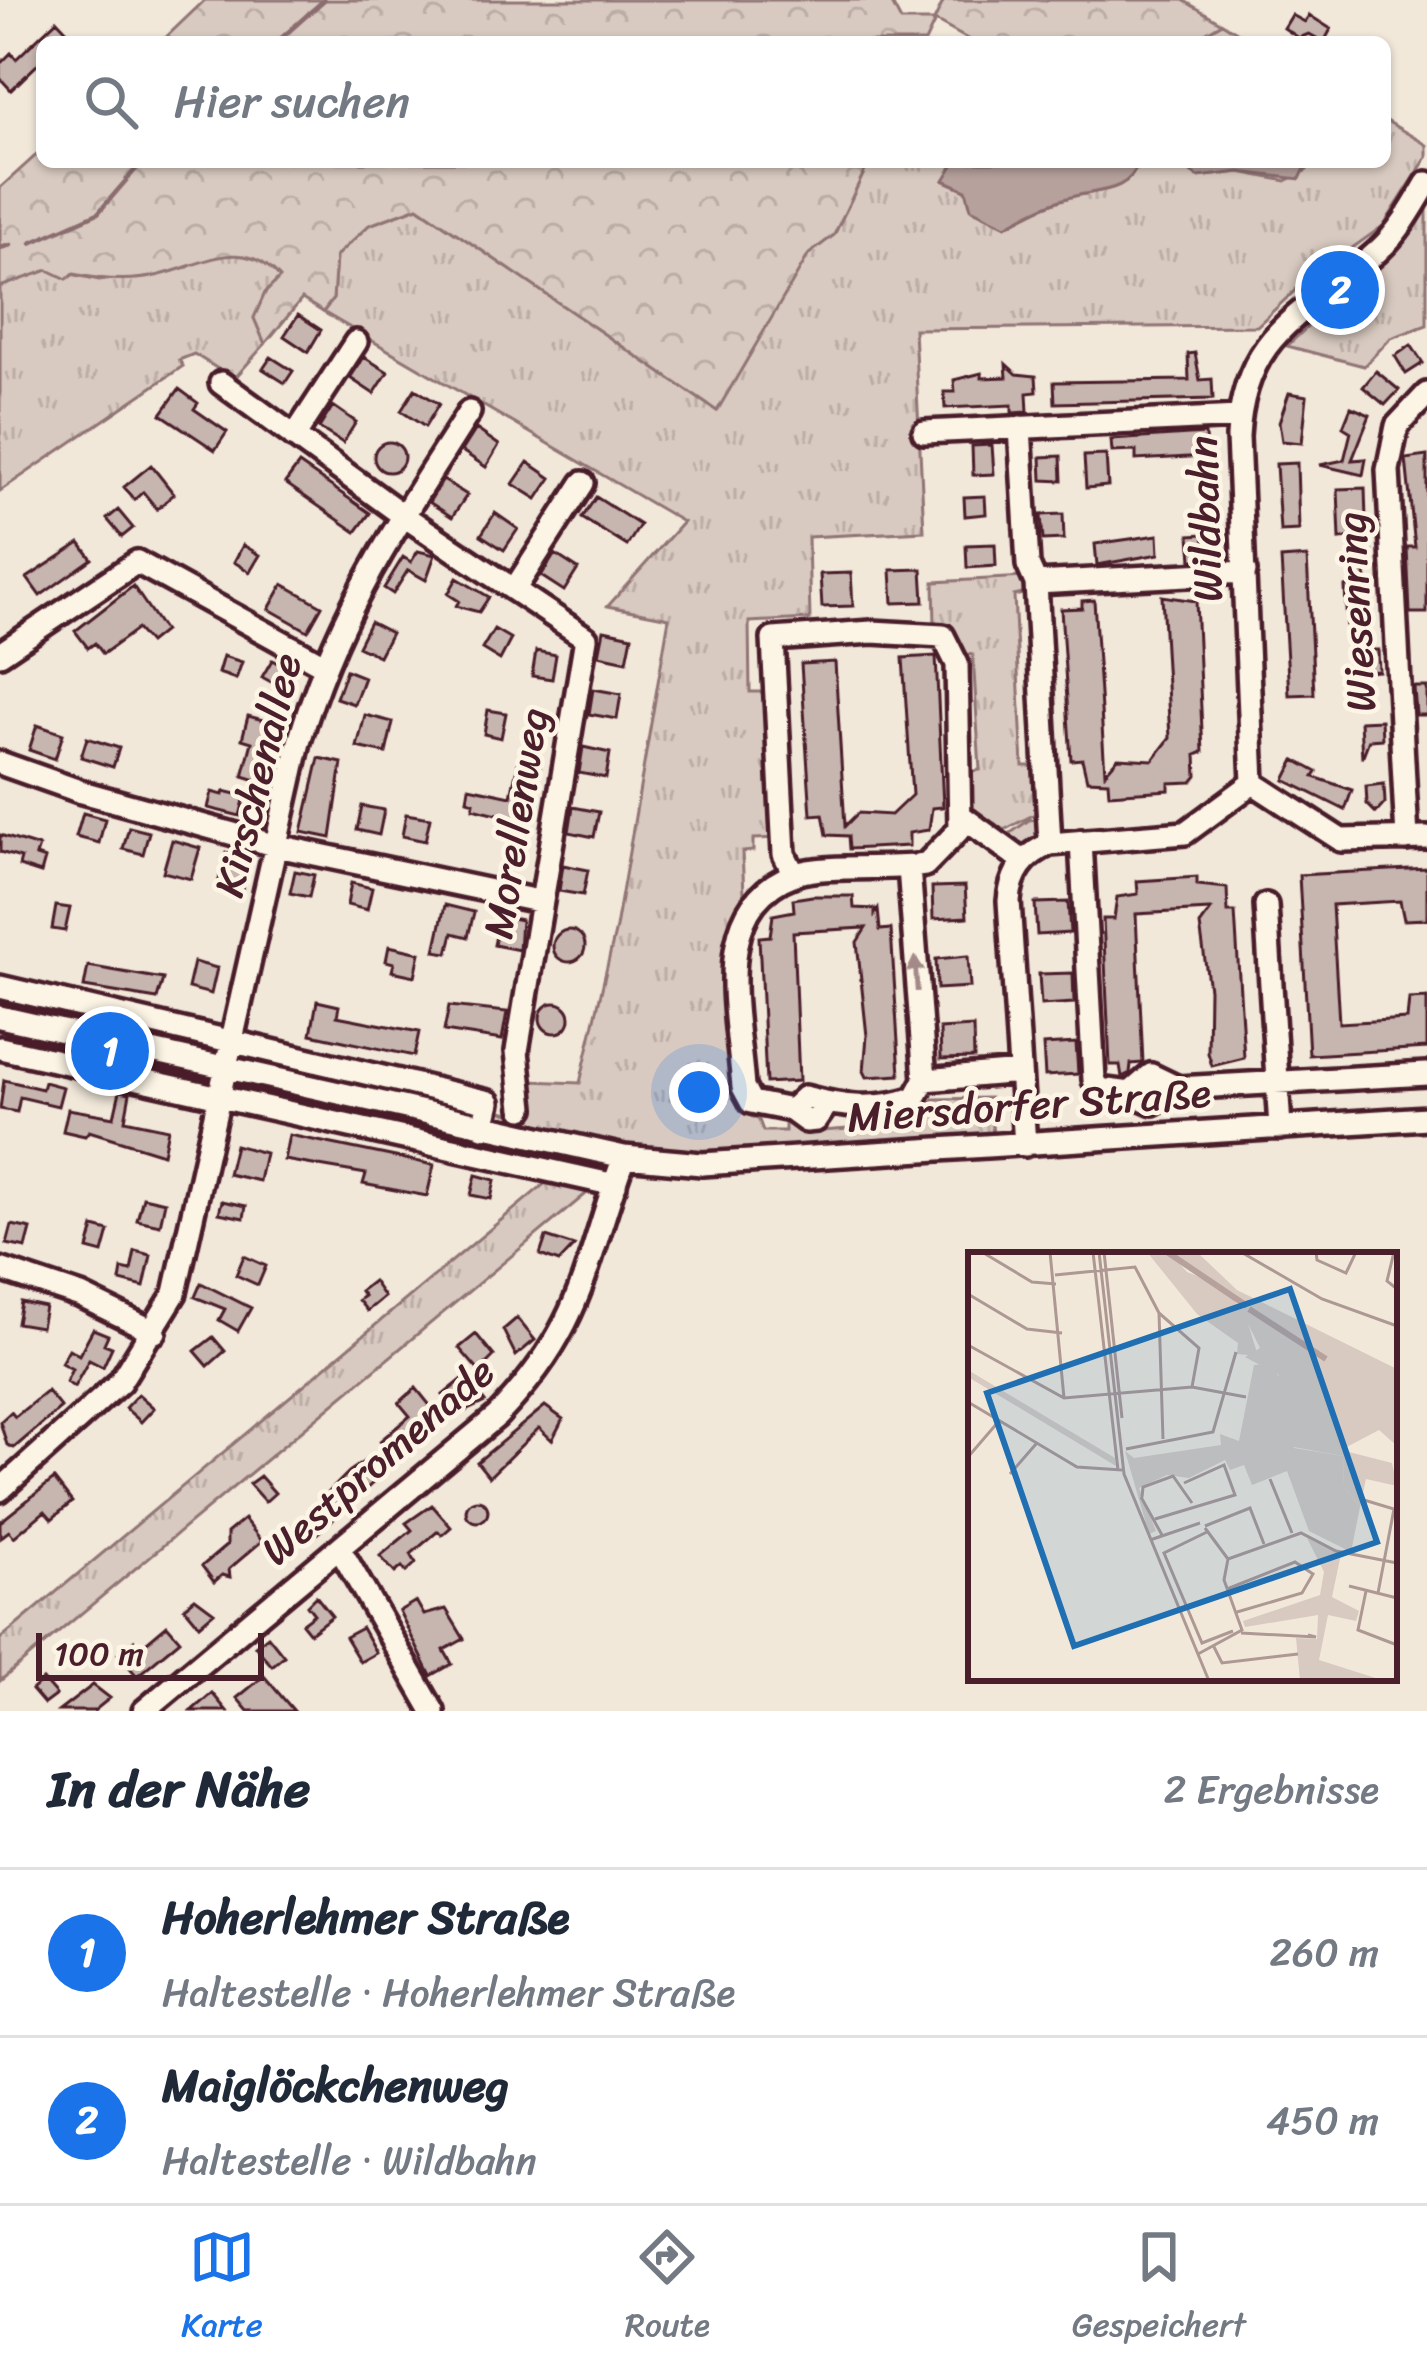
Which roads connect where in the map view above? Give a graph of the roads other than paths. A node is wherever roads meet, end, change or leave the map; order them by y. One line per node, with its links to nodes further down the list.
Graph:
1 (1427, 183): 6 (street, Wildbahn)
2 (356, 342): 9 (street)
3 (221, 383): 9 (street, Morellenweg)
4 (1427, 394): 20 (street, Wiesenring)
5 (469, 412): 11 (street)
6 (1239, 417): 7 (street); 12 (street, Wildbahn)
7 (1020, 427): 8 (street); 13 (street)
8 (924, 432)
9 (294, 436): 11 (street, Morellenweg)
10 (584, 483): 14 (street)
11 (401, 514): 14 (street, Morellenweg); 16 (street, Kirschenallee)
12 (1245, 572): 13 (street); 18 (street, Wildbahn)
13 (1036, 583): 22 (street)
14 (514, 590): 27 (street, Morellenweg)
15 (0, 654): 16 (street)
16 (322, 664): 23 (street, Kirschenallee)
17 (0, 763): 23 (street)
18 (1253, 783): 20 (street); 21 (street)
19 (964, 818): 24 (street); 25 (street); 26 (street)
20 (1417, 838)
21 (1081, 841): 22 (street); 37 (street)
22 (1049, 844): 24 (street)
23 (277, 846): 27 (street); 31 (street, Kirschenallee)
24 (1023, 861): 34 (street)
25 (909, 867): 26 (street); 36 (street, one-way to 25)
26 (794, 874): 36 (street)
27 (538, 901): 39 (street, Morellenweg)
28 (1266, 905): 37 (street)
29 (0, 987): 31 (street)
30 (0, 1017): 33 (street, Miersdorfer Straße)
31 (236, 1041): 33 (street, Kirschenallee); 41 (street)
32 (0, 1048): 38 (street)
33 (229, 1069): 38 (street, Kirschenallee); 41 (street, Miersdorfer Straße)
34 (1020, 1072): 36 (street); 43 (street)
35 (1427, 1074): 37 (street)
36 (925, 1080)
37 (1276, 1084): 42 (street)
38 (223, 1097): 45 (street); 47 (street, Kirschenallee)
39 (523, 1108)
40 (1427, 1118): 42 (street, Miersdorfer Straße)
41 (483, 1127): 44 (street, Miersdorfer Straße)
42 (1280, 1128): 43 (street, Miersdorfer Straße)
43 (1025, 1145): 44 (street, Miersdorfer Straße)
44 (630, 1158): 45 (street, Westpromenade)
45 (615, 1185): 49 (street, Westpromenade)
46 (0, 1269): 47 (street)
47 (155, 1332): 48 (street, Kirschenallee)
48 (0, 1490)
49 (340, 1549): 50 (street, Westpromenade); 51 (street)
50 (156, 1707)
51 (433, 1711)

